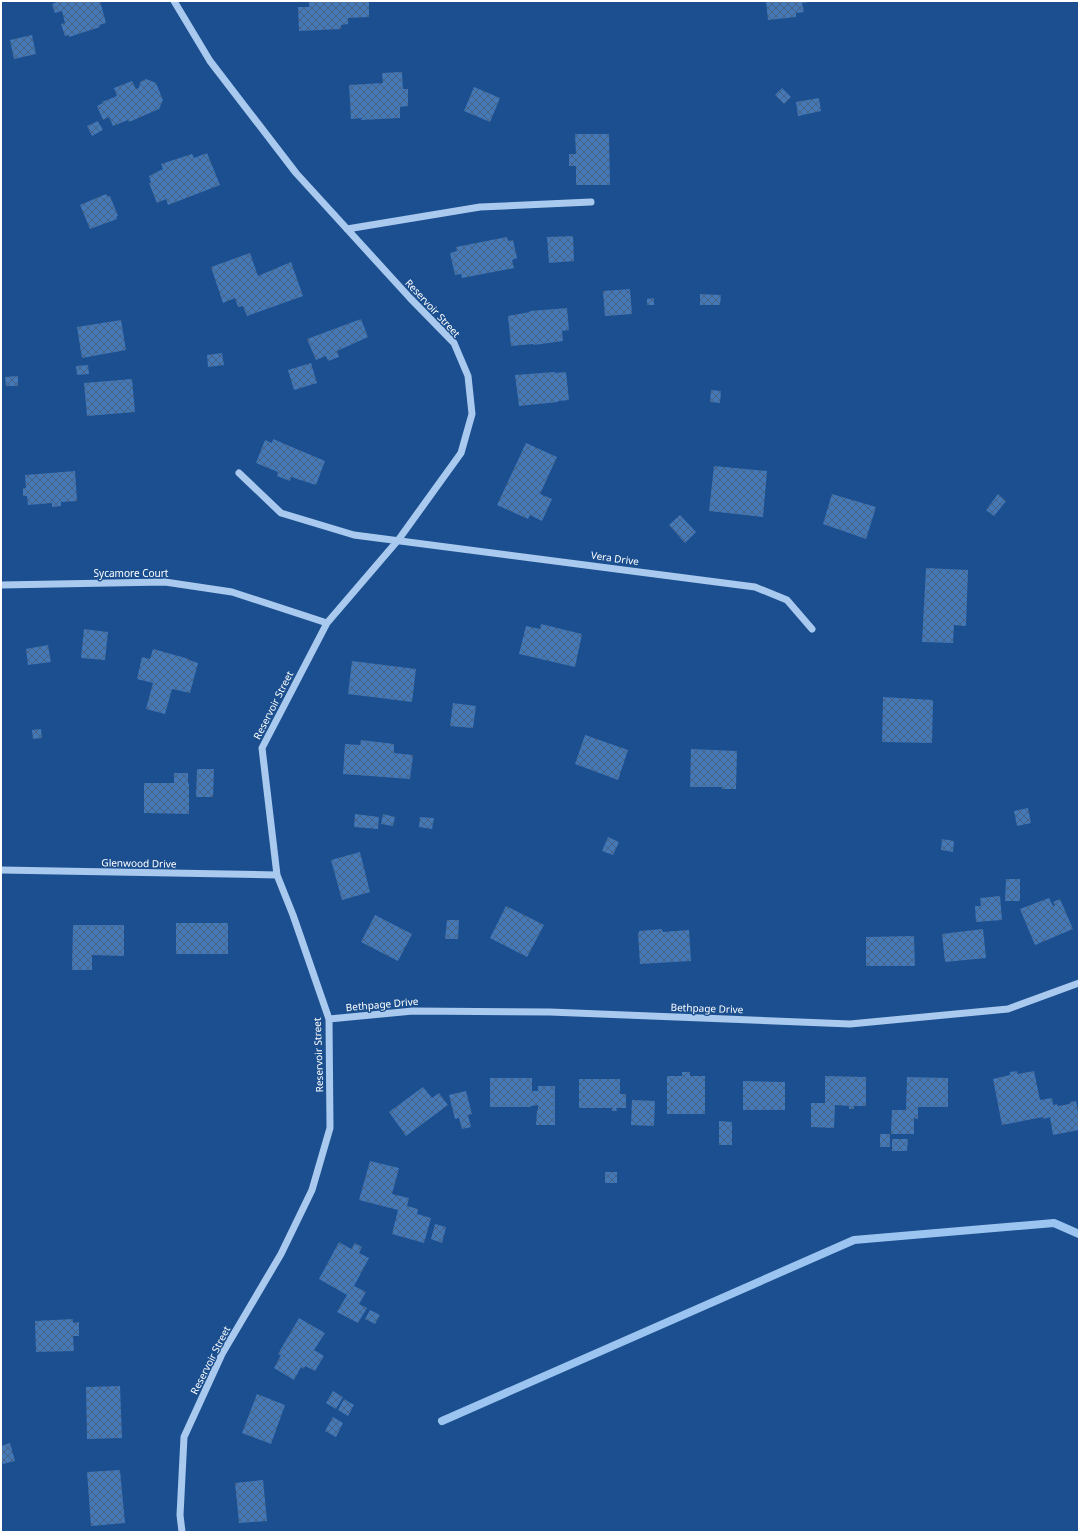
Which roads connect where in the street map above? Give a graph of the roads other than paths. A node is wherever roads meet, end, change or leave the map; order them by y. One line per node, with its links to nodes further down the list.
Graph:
1 (174, 1): 3 (street, Reservoir Street)
2 (591, 202): 3 (street)
3 (347, 229): 5 (street, Reservoir Street)
4 (239, 473): 5 (street, Vera Drive)
5 (399, 540): 7 (street, Reservoir Street); 8 (street, Vera Drive)
6 (1, 585): 7 (street, Sycamore Court)
7 (327, 623): 10 (street, Reservoir Street)
8 (812, 629)
9 (1, 870): 10 (street, Glenwood Drive)
10 (278, 875): 12 (street, Reservoir Street)
11 (1079, 983): 12 (street, Bethpage Drive)
12 (329, 1019): 13 (street, Reservoir Street)
13 (182, 1532)

